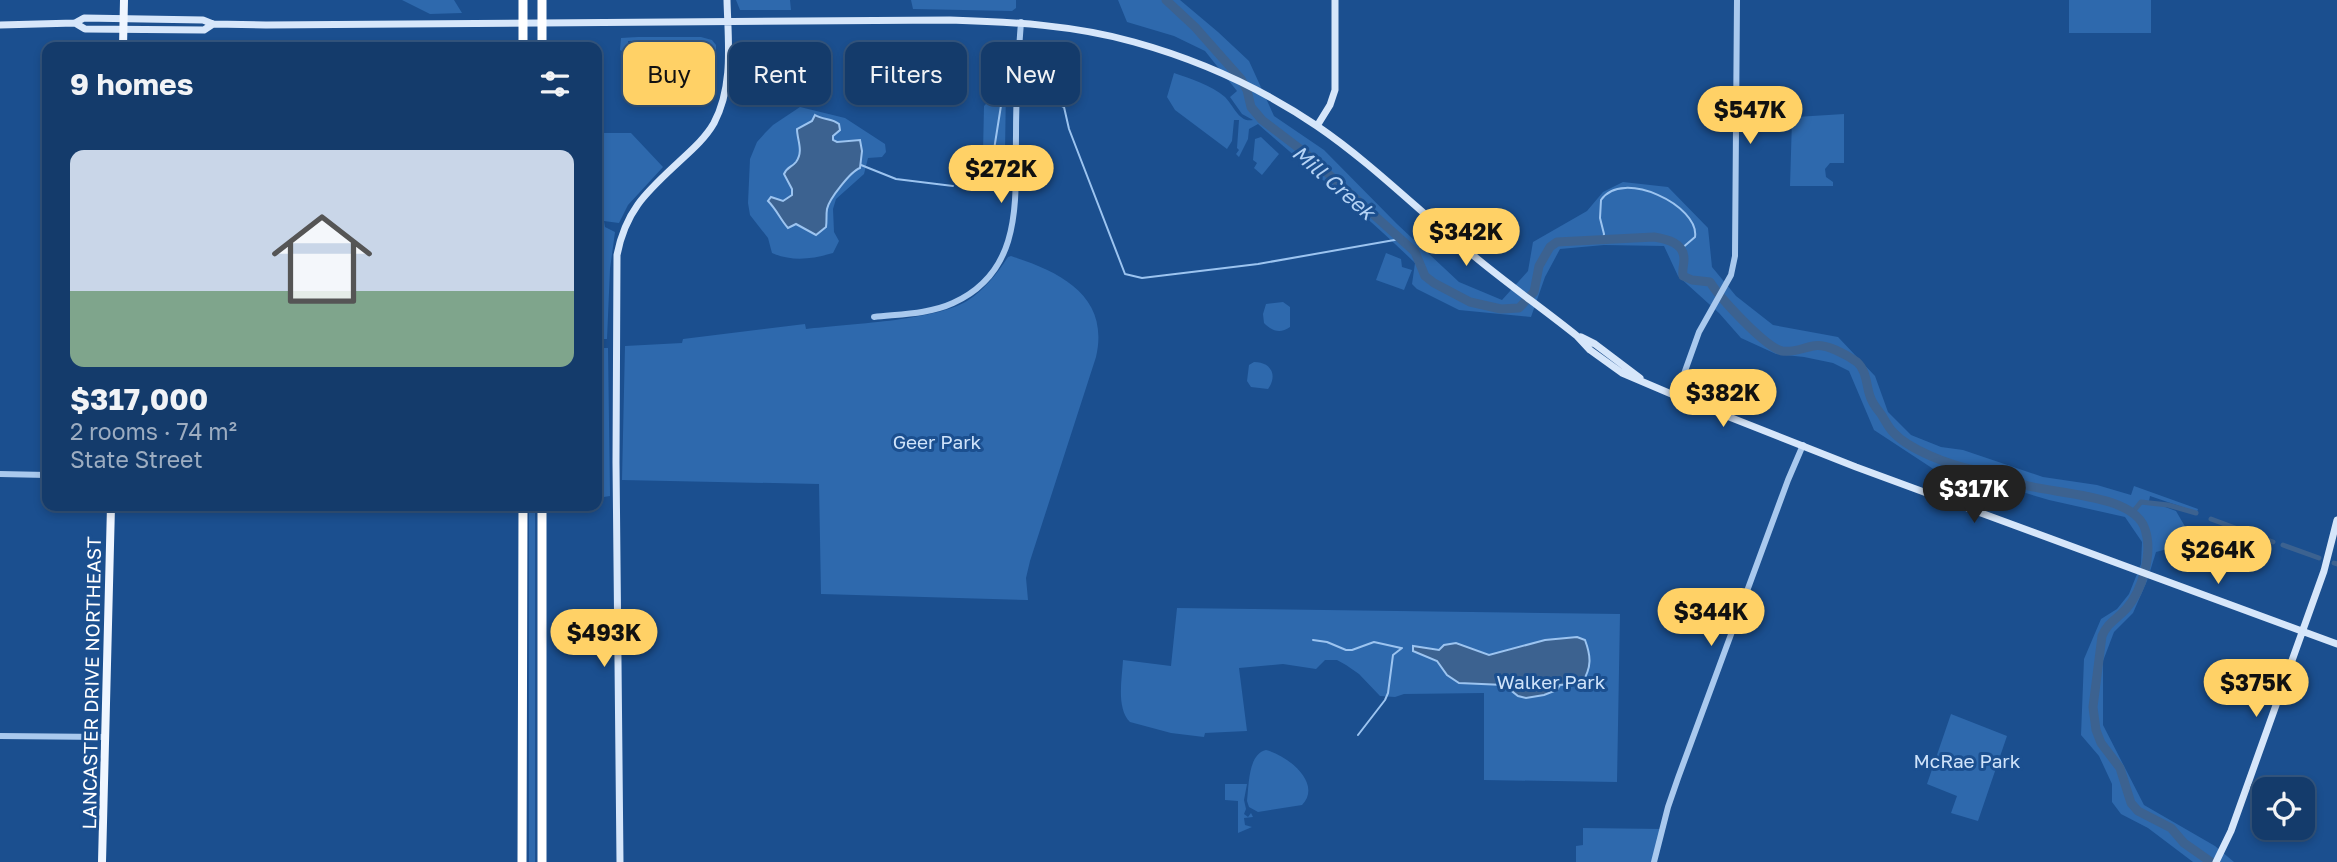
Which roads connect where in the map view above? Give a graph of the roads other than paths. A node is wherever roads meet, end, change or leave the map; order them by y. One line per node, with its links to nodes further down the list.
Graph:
1 (124, 0): 7 (main road)
2 (523, 0): 15 (highway)
3 (542, 0): 16 (highway)
4 (727, 0): 8 (main road)
5 (1335, 0): 17 (main road)
6 (1737, 0): 19 (street)
7 (123, 19): 10 (main road); 11 (main road); 13 (main road)
8 (727, 20): 9 (main road); 11 (main road); 34 (main road)
9 (1021, 22): 17 (main road); 18 (street)
10 (75, 23): 12 (main road); 13 (main road)
11 (213, 24): 13 (main road)
12 (0, 25)
13 (123, 30): 14 (main road)
14 (123, 42)
15 (523, 42)
16 (542, 42)
17 (1317, 126): 19 (main road)
18 (874, 317)
19 (1676, 397): 20 (main road)
20 (1803, 445): 27 (main road); 35 (street)
21 (0, 474): 22 (street)
22 (42, 475)
23 (111, 511): 30 (main road, LANCASTER DRIVE NORTHEAST)
24 (523, 511): 32 (highway)
25 (542, 511): 33 (highway)
26 (2337, 520): 27 (main road)
27 (2302, 632): 28 (main road); 36 (main road)
28 (2337, 645)
29 (0, 736): 30 (street)
30 (105, 737): 31 (main road, LANCASTER DRIVE NORTHEAST)
31 (102, 862)
32 (522, 862)
33 (542, 862)
34 (620, 862)
35 (1654, 862)
36 (2216, 862)

